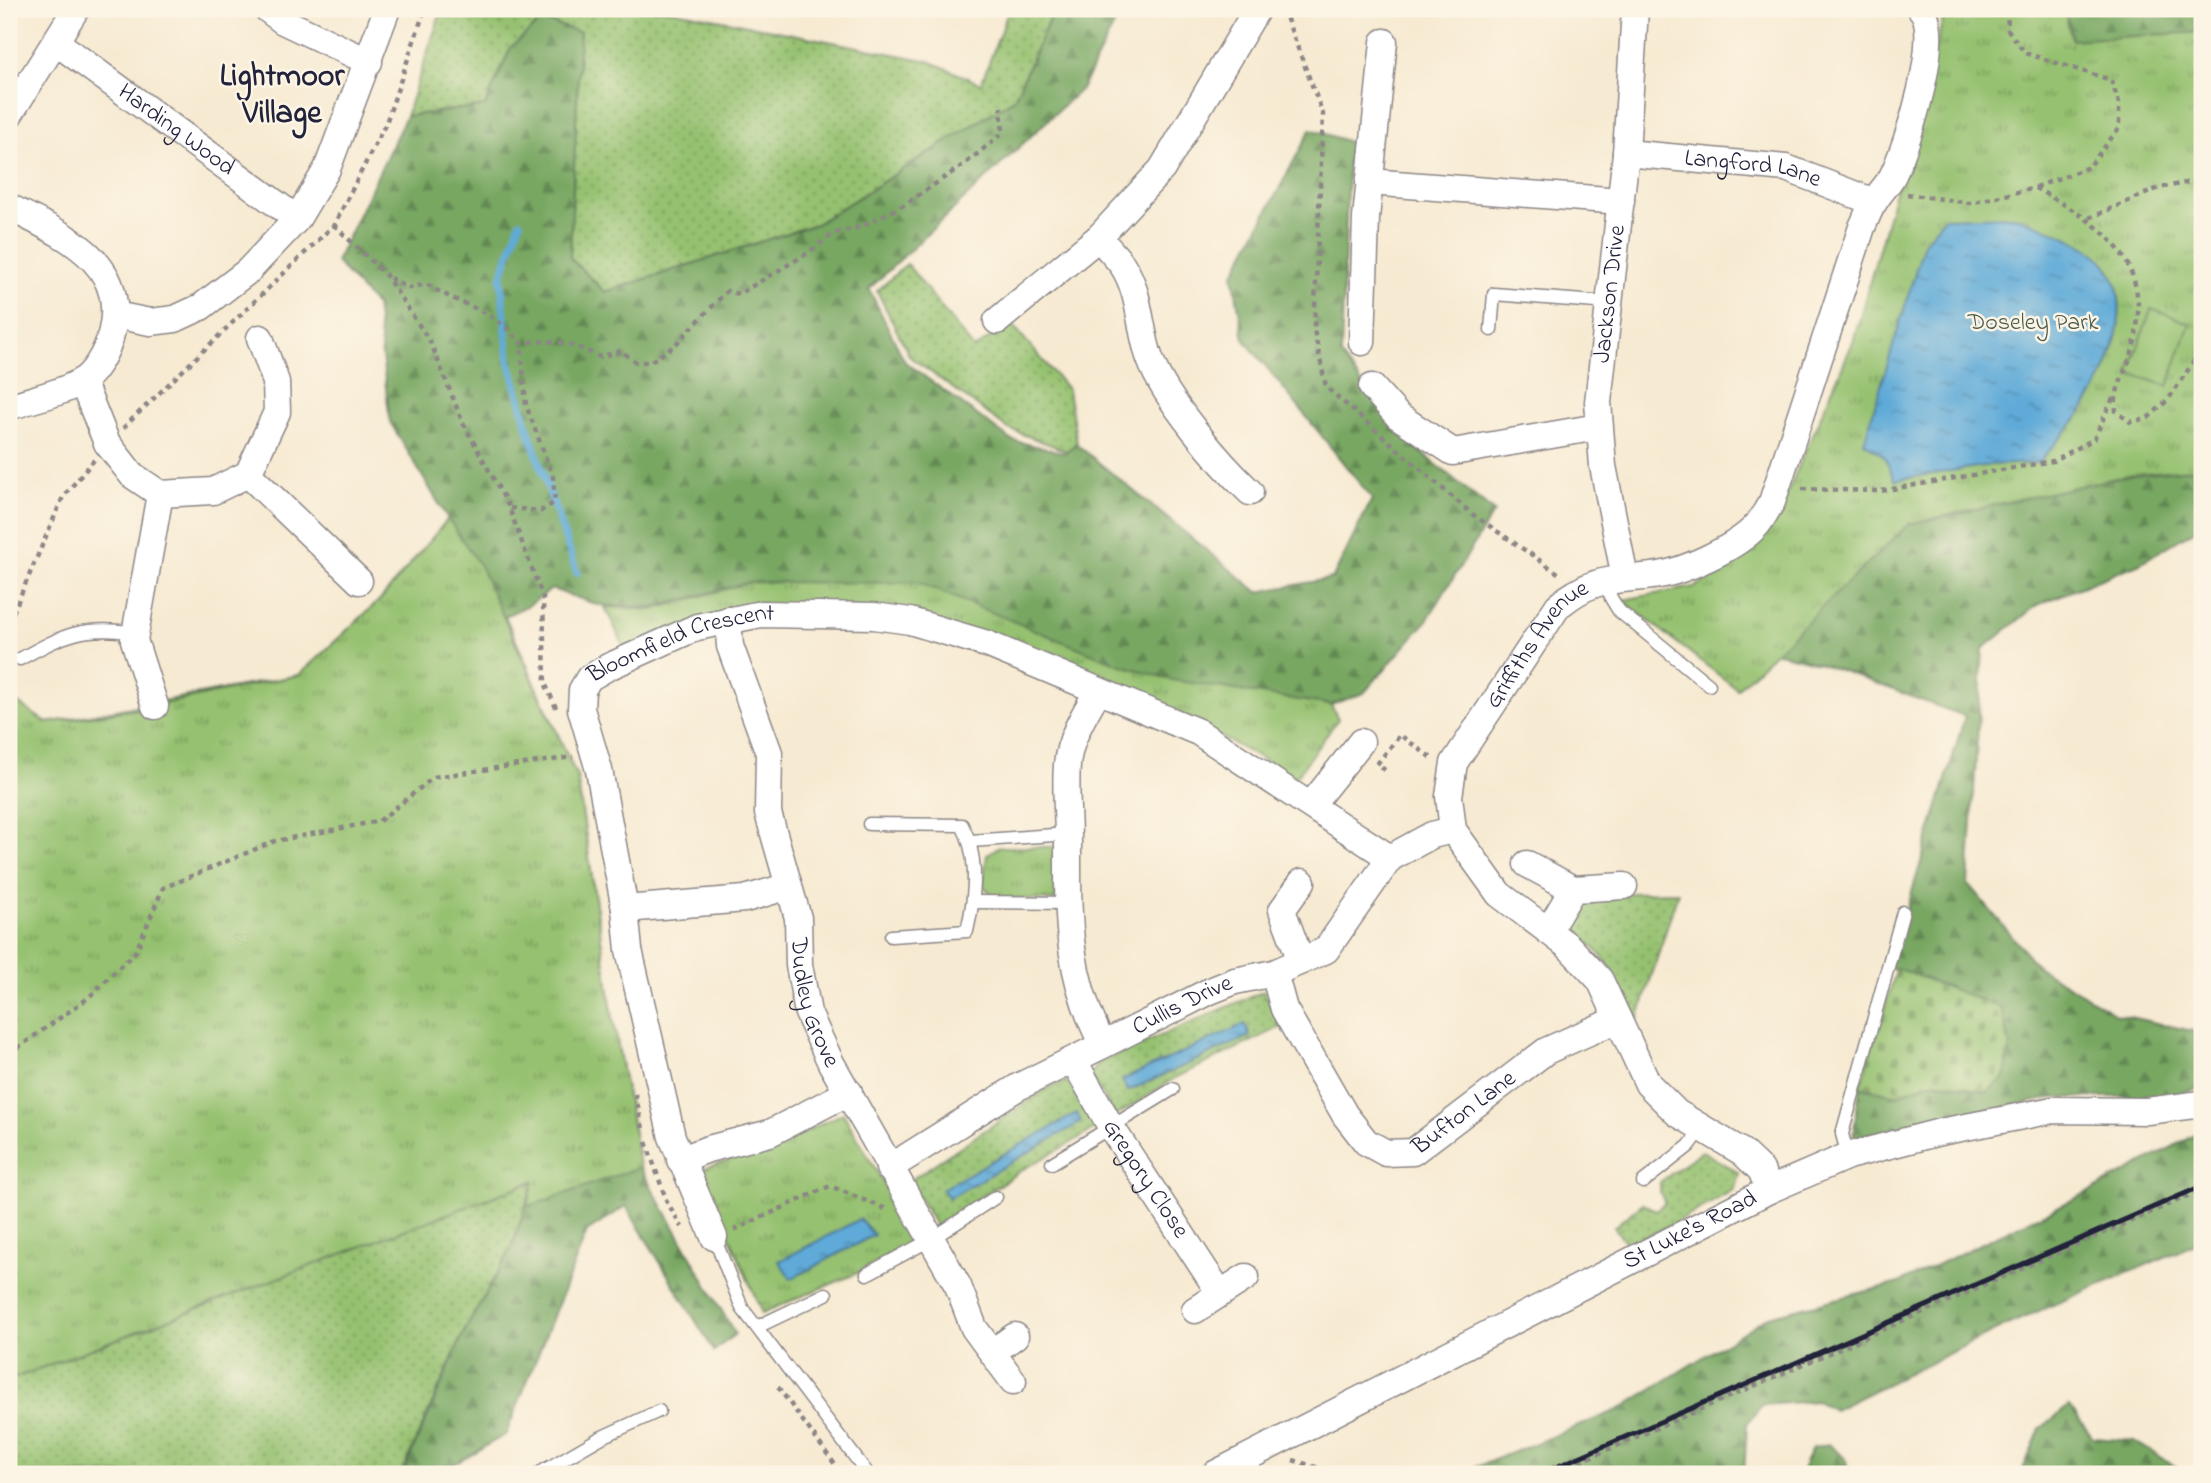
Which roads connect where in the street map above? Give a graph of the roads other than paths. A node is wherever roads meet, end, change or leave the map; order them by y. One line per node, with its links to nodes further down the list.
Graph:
1 (76, 9): 7 (street)
2 (267, 9): 9 (street)
3 (387, 9): 9 (street)
4 (1257, 9): 17 (street)
5 (1634, 9): 11 (street, Jackson Drive)
6 (1921, 9): 13 (street, Griffiths Avenue)
7 (56, 42): 10 (street); 16 (street, Harding Wood)
8 (1384, 42): 12 (street)
9 (369, 62): 16 (street)
10 (9, 115)
11 (1626, 153): 13 (street, Langford Lane); 14 (street, Jackson Drive)
12 (1369, 181): 14 (street); 23 (street)
13 (1881, 192): 31 (street, Griffiths Avenue)
14 (1621, 201): 18 (street, Jackson Drive)
15 (9, 207): 19 (street)
16 (297, 219): 19 (street)
17 (1098, 237): 20 (street); 29 (street)
18 (1609, 303): 21 (lane); 27 (street, Jackson Drive)
19 (115, 316): 24 (street)
20 (997, 321)
21 (1491, 330)
22 (260, 338): 28 (street)
23 (1362, 342)
24 (82, 382): 26 (street); 30 (street)
25 (1372, 387): 27 (street)
26 (9, 407)
27 (1598, 427): 31 (street, Jackson Drive)
28 (248, 474): 30 (street); 32 (street)
29 (1250, 492)
30 (160, 494): 34 (street)
31 (1616, 579): 36 (lane); 42 (street, Griffiths Avenue)
32 (359, 581)
33 (728, 620): 37 (street, Bloomfield Crescent); 48 (street, Dudley Grove); 53 (street, Bloomfield Crescent)
34 (136, 633): 35 (lane); 38 (street)
35 (20, 659)
36 (1709, 684)
37 (1098, 691): 40 (street, Bloomfield Crescent); 43 (street)
38 (155, 706)
39 (1361, 742): 40 (street)
40 (1311, 806): 45 (street, Bloomfield Crescent)
41 (869, 824): 44 (lane)
42 (1453, 830): 45 (street, Cullis Drive); 55 (street, Griffiths Avenue)
43 (1068, 834): 44 (lane); 52 (street)
44 (971, 841): 51 (lane)
45 (1390, 858): 57 (street, Cullis Drive)
46 (1527, 864): 50 (street)
47 (1302, 882): 57 (street)
48 (789, 886): 53 (street); 63 (street, Dudley Grove)
49 (1624, 886): 50 (street)
50 (1573, 889): 55 (street)
51 (974, 901): 52 (lane); 56 (lane)
52 (1068, 904): 60 (street)
53 (625, 909): 68 (street, Bloomfield Crescent)
54 (1903, 912): 67 (lane)
55 (1548, 931): 59 (street, Griffiths Avenue)
56 (891, 936)
57 (1301, 961): 58 (street, Cullis Drive)
58 (1274, 973): 59 (street, Bufton Lane); 60 (street, Cullis Drive)
59 (1618, 1019): 66 (street, Griffiths Avenue)
60 (1102, 1045): 61 (street, Cullis Drive)
61 (1074, 1061): 65 (street, Gregory Close); 70 (street, Cullis Drive)
62 (1173, 1089): 65 (lane)
63 (849, 1092): 68 (street); 70 (street, Dudley Grove)
64 (2202, 1104): 67 (street, St Luke's Road)
65 (1111, 1127): 69 (lane); 78 (street, Gregory Close)
66 (1702, 1129): 71 (lane); 72 (street, Griffiths Avenue)
67 (1848, 1156): 72 (street, St Luke's Road)
68 (680, 1160): 74 (street, Bloomfield Crescent)
69 (1052, 1163)
70 (889, 1168): 75 (street, Dudley Grove)
71 (1643, 1182)
72 (1769, 1190): 88 (street, St Luke's Road)
73 (996, 1197): 75 (lane)
74 (721, 1235): 81 (lane)
75 (930, 1240): 76 (lane); 83 (street, Dudley Grove)
76 (867, 1274)
77 (1246, 1277): 78 (street)
78 (1220, 1293): 80 (street)
79 (826, 1294): 81 (lane)
80 (1195, 1310)
81 (757, 1327): 87 (lane)
82 (1015, 1336): 83 (street)
83 (993, 1352): 84 (street, Dudley Grove)
84 (1013, 1381)
85 (659, 1411): 86 (lane)
86 (538, 1474)
87 (867, 1474)
88 (1216, 1474)

